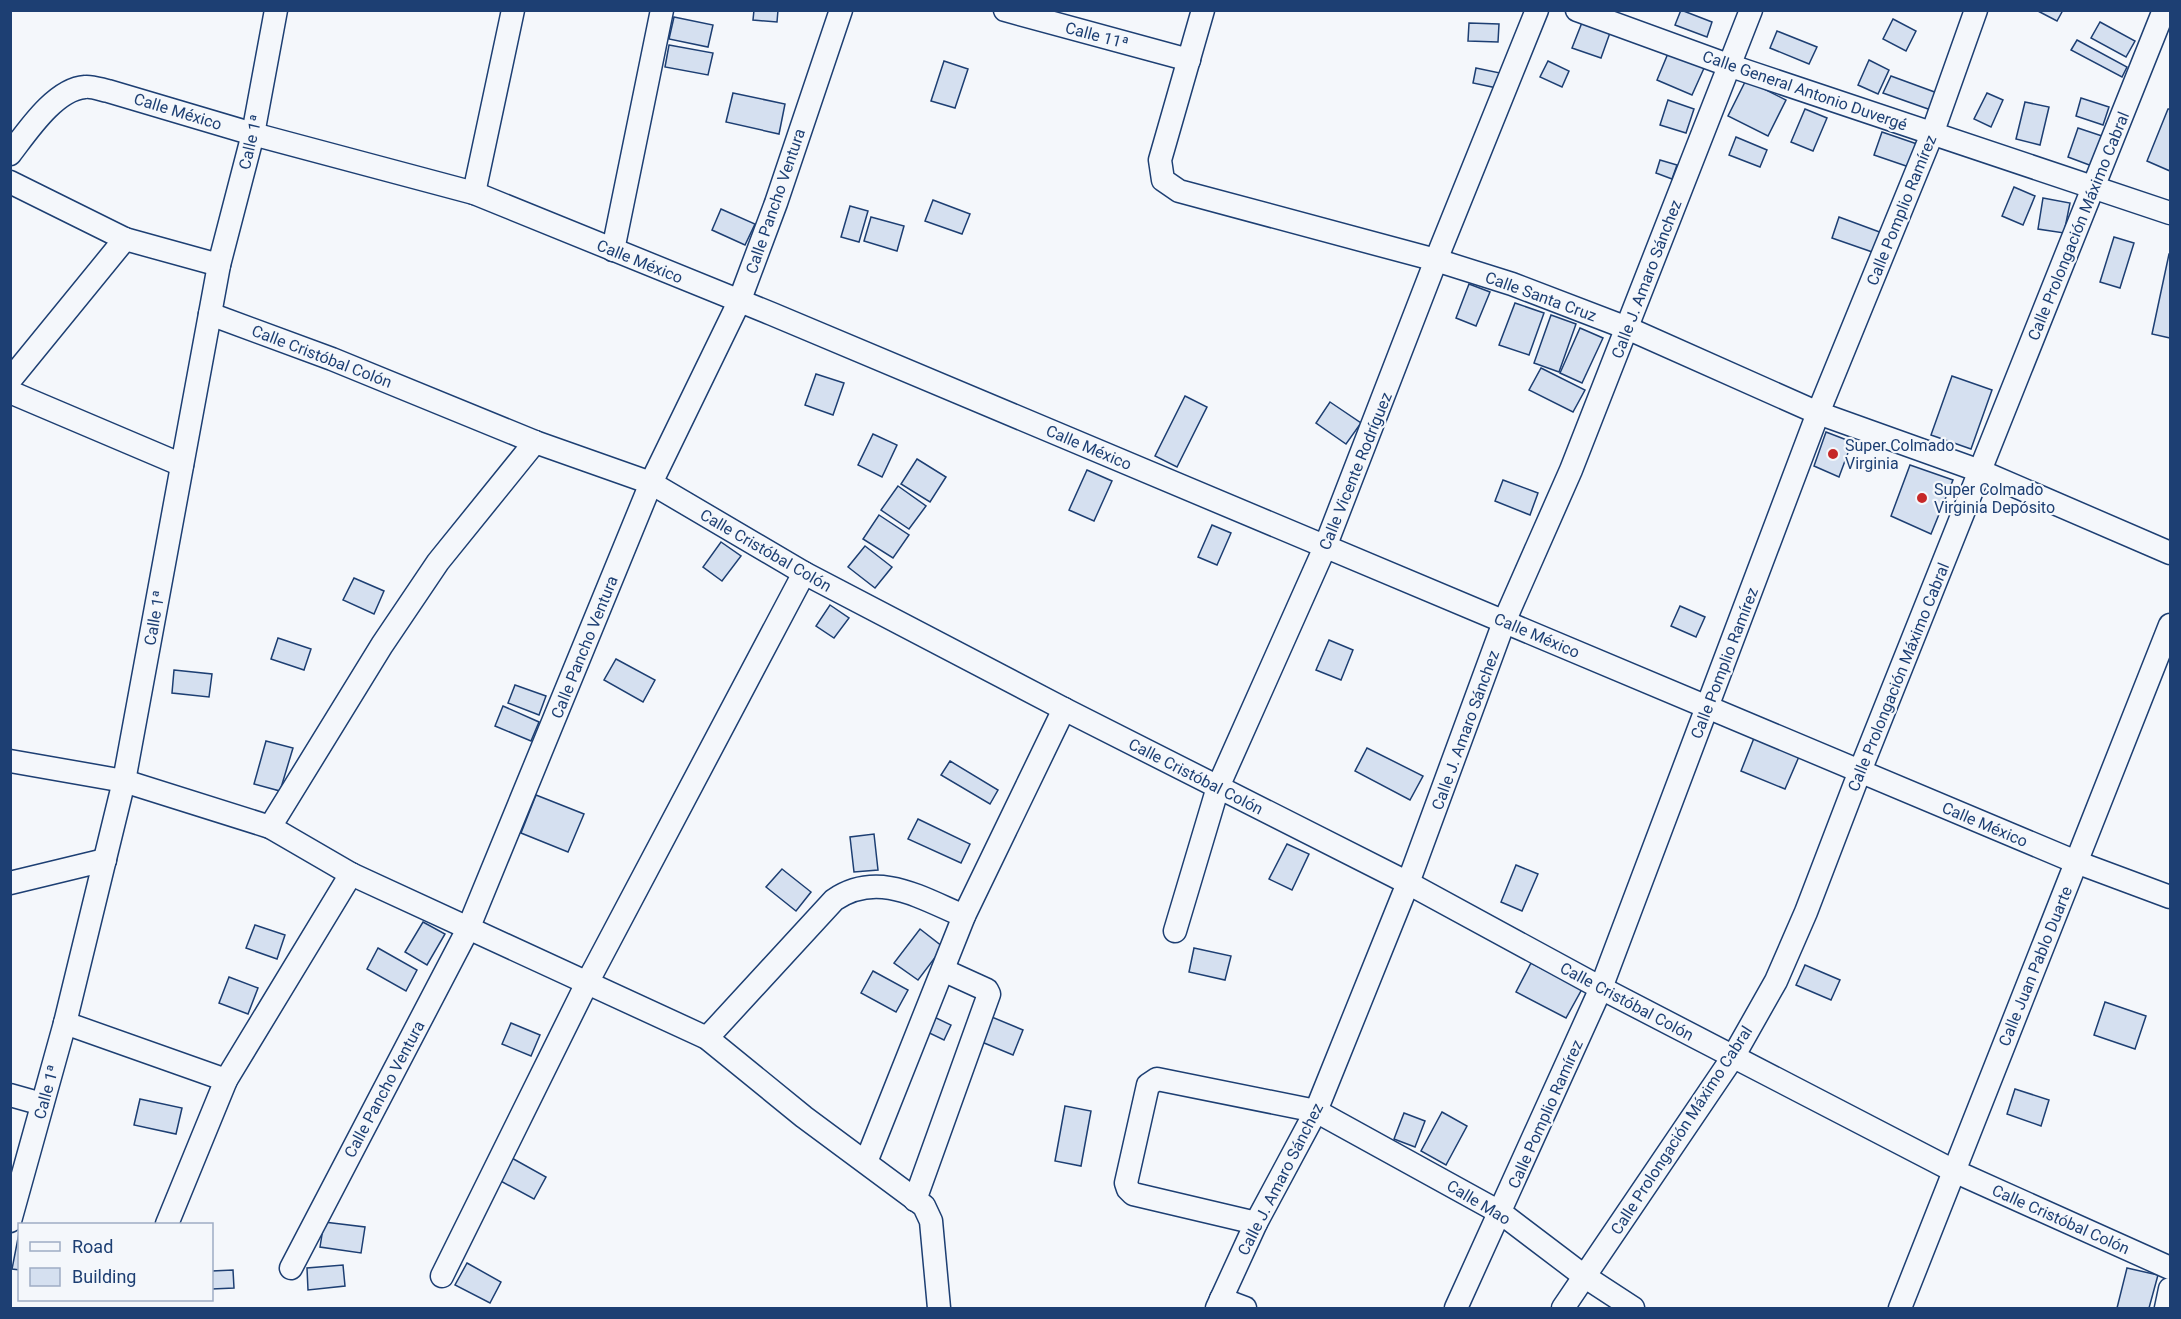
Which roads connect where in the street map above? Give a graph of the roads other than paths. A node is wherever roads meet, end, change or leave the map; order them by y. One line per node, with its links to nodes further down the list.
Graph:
1 (276, 10): 14 (street, Calle 1ª)
2 (513, 10): 19 (street)
3 (662, 10): 22 (street)
4 (841, 10): 25 (street, Calle Pancho Ventura)
5 (1005, 10): 12 (street, Calle 11ª)
6 (1203, 10): 12 (street, Calle Santa Cruz)
7 (1537, 10): 23 (street, Calle Vicente Rodríguez)
8 (1577, 10): 13 (street, Calle General Antonio Duvergé)
9 (1751, 10): 13 (street, Calle J. Amaro Sánchez)
10 (1976, 10): 15 (street, Calle Pomplio Ramírez)
11 (2164, 10): 18 (street, Calle Prolongación Máximo Cabral)
12 (1189, 60): 23 (street, Calle Santa Cruz)
13 (1728, 65): 15 (street, Calle General Antonio Duvergé); 27 (street, Calle J. Amaro Sánchez)
14 (253, 134): 16 (street, Calle México); 19 (street, Calle México); 24 (street, Calle 1ª)
15 (1932, 134): 18 (street, Calle General Antonio Duvergé); 29 (street, Calle Pomplio Ramírez)
16 (10, 154)
17 (10, 182): 21 (street)
18 (2093, 187): 20 (street, Calle General Antonio Duvergé); 32 (street, Calle Prolongación Máximo Cabral)
19 (474, 193): 22 (street, Calle México)
20 (2170, 213)
21 (125, 239): 24 (street); 28 (street)
22 (613, 250): 25 (street, Calle México)
23 (1436, 260): 27 (street, Calle Santa Cruz); 34 (street, Calle Vicente Rodríguez)
24 (219, 265): 26 (street, Calle 1ª)
25 (739, 302): 33 (street, Calle Pancho Ventura); 34 (street, Calle México)
26 (210, 314): 30 (street, Calle Cristóbal Colón); 31 (street, Calle 1ª)
27 (1628, 328): 29 (street, Calle Santa Cruz); 37 (street, Calle J. Amaro Sánchez)
28 (11, 392): 31 (street)
29 (1818, 413): 32 (street, Calle Santa Cruz); 40 (street, Calle Pomplio Ramírez)
30 (535, 441): 33 (street, Calle Cristóbal Colón); 46 (street)
31 (182, 465): 44 (street, Calle 1ª)
32 (1980, 471): 35 (street, Calle Santa Cruz); 43 (street, Calle Prolongación Máximo Cabral)
33 (651, 483): 36 (street, Calle Cristóbal Colón); 54 (street, Calle Pancho Ventura)
34 (1326, 547): 37 (street, Calle México); 45 (street, Calle Vicente Rodríguez)
35 (2170, 553)
36 (804, 573): 41 (street, Calle Cristóbal Colón); 57 (street)
37 (1504, 622): 40 (street, Calle México); 51 (street, Calle J. Amaro Sánchez)
38 (2170, 625): 39 (street, Calle Juan Pablo Duarte)
39 (2162, 671): 48 (street, Calle Juan Pablo Duarte)
40 (1708, 707): 43 (street, Calle México); 58 (street, Calle Pomplio Ramírez)
41 (1064, 709): 45 (street, Calle Cristóbal Colón); 53 (street)
42 (10, 761): 44 (street)
43 (1860, 771): 48 (street, Calle México); 61 (street, Calle Prolongación Máximo Cabral)
44 (124, 782): 46 (street); 47 (street, Calle 1ª)
45 (1218, 787): 51 (street, Calle Cristóbal Colón); 55 (street, Calle Vicente Rodríguez)
46 (270, 826): 49 (street)
47 (105, 860): 50 (street); 59 (street, Calle 1ª)
48 (2076, 862): 52 (street, Calle México); 67 (street, Calle Juan Pablo Duarte)
49 (351, 874): 54 (street); 62 (street)
50 (10, 883)
51 (1408, 883): 58 (street, Calle Cristóbal Colón); 65 (street, Calle J. Amaro Sánchez)
52 (2168, 889)
53 (964, 916): 56 (street); 60 (street)
54 (468, 929): 57 (street); 73 (street, Calle Pancho Ventura)
55 (1175, 931)
56 (943, 970): 66 (street); 68 (street)
57 (587, 983): 60 (street); 75 (street)
58 (1601, 988): 61 (street, Calle Cristóbal Colón); 69 (street, Calle Pomplio Ramírez)
59 (65, 1023): 62 (street); 64 (street, Calle 1ª)
60 (707, 1038): 66 (street)
61 (1733, 1057): 67 (street, Calle Cristóbal Colón); 76 (street, Calle Prolongación Máximo Cabral)
62 (226, 1080): 71 (street)
63 (10, 1095): 64 (street)
64 (42, 1104): 70 (street, Calle 1ª)
65 (1316, 1111): 69 (street, Calle Mao); 72 (street, Calle J. Amaro Sánchez); 72 (street, Calle Mao)
66 (866, 1162): 68 (street)
67 (1954, 1171): 74 (street, Calle Cristóbal Colón); 84 (street, Calle Juan Pablo Duarte)
68 (915, 1200): 79 (street)
69 (1501, 1213): 76 (street, Calle Mao); 81 (street, Calle Pomplio Ramírez)
70 (10, 1221)
71 (167, 1223)
72 (1256, 1223): 78 (street, Calle J. Amaro Sánchez)
73 (291, 1268)
74 (2170, 1268)
75 (442, 1276)
76 (1584, 1276): 82 (street, Calle Prolongación Máximo Cabral); 83 (street, Calle Mao)
77 (2170, 1288): 85 (street)
78 (1219, 1304): 80 (street)
79 (939, 1308)
80 (1245, 1308)
81 (1456, 1308)
82 (1563, 1308)
83 (1633, 1308)
84 (1900, 1308)
85 (2166, 1308)

